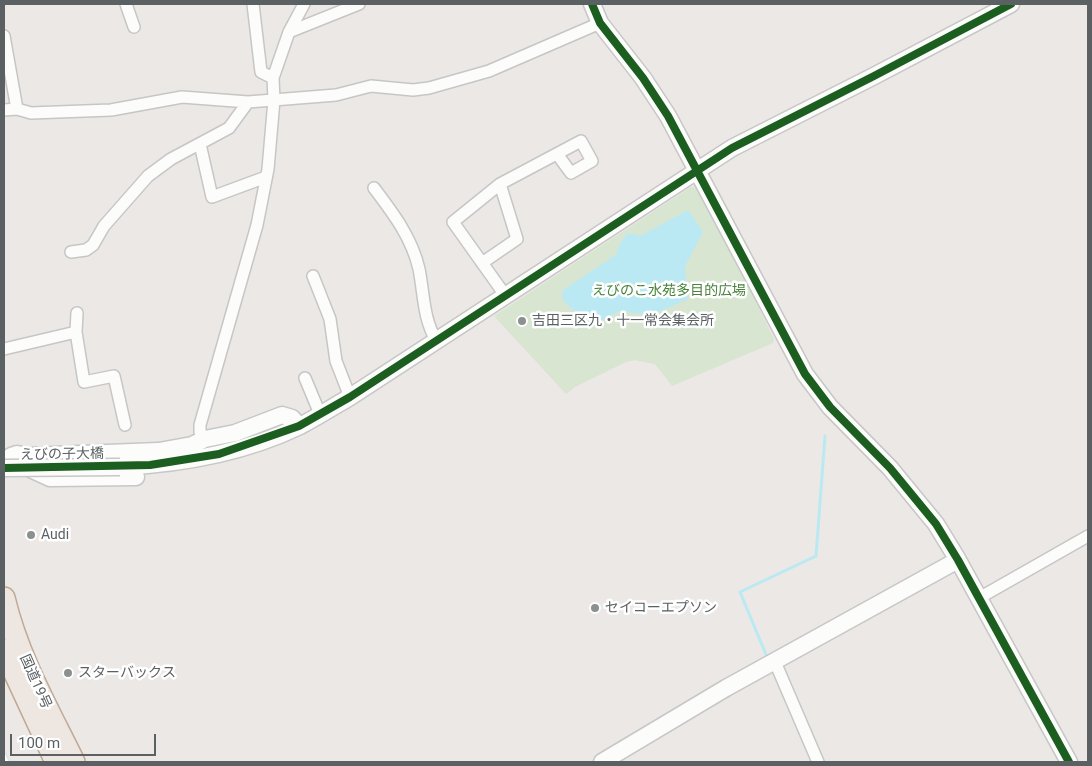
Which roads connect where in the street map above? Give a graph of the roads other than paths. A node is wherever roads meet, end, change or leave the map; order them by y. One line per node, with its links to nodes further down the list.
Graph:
1 (126, 4): 8 (street)
2 (253, 4): 11 (street)
3 (304, 4): 9 (street)
4 (359, 4): 9 (street)
5 (592, 4): 7 (street)
6 (1011, 4): 18 (street, えびの子大橋)
7 (600, 22): 12 (street); 18 (street)
8 (134, 27)
9 (289, 32): 11 (street)
10 (4, 36): 14 (street)
11 (273, 78): 12 (street)
12 (274, 100): 13 (street); 19 (street)
13 (248, 102): 14 (street); 16 (street)
14 (17, 109): 15 (street)
15 (4, 110)
16 (200, 144): 19 (street); 22 (street)
17 (557, 154): 20 (street)
18 (697, 170): 25 (street, えびの子大橋); 39 (street)
19 (266, 177): 35 (street)
20 (500, 184): 23 (street); 23 (street)
21 (374, 188): 28 (street)
22 (72, 252)
23 (482, 263): 25 (street)
24 (313, 276): 31 (street)
25 (505, 295): 28 (street, えびの子大橋)
26 (77, 313): 27 (street)
27 (76, 332): 29 (street); 33 (street)
28 (436, 340): 31 (street, えびの子大橋)
29 (4, 349)
30 (305, 378): 32 (street)
31 (350, 397): 32 (street, えびの子大橋)
32 (320, 414): 34 (street, えびの子大橋)
33 (125, 426)
34 (299, 426): 35 (street); 36 (street, えびの子大橋)
35 (205, 439): 37 (street)
36 (265, 439): 37 (street, えびの子大橋, bridge); 37 (street)
37 (6, 459)
38 (1088, 536): 41 (street)
39 (958, 560): 41 (street); 43 (street)
40 (4, 598): 45 (highway, 国道19号)
41 (979, 598): 48 (street)
42 (4, 650): 44 (highway, 国道19号)
43 (775, 662): 46 (street); 47 (street)
44 (56, 762)
45 (74, 762)
46 (602, 762)
47 (818, 762)
48 (1069, 762)

